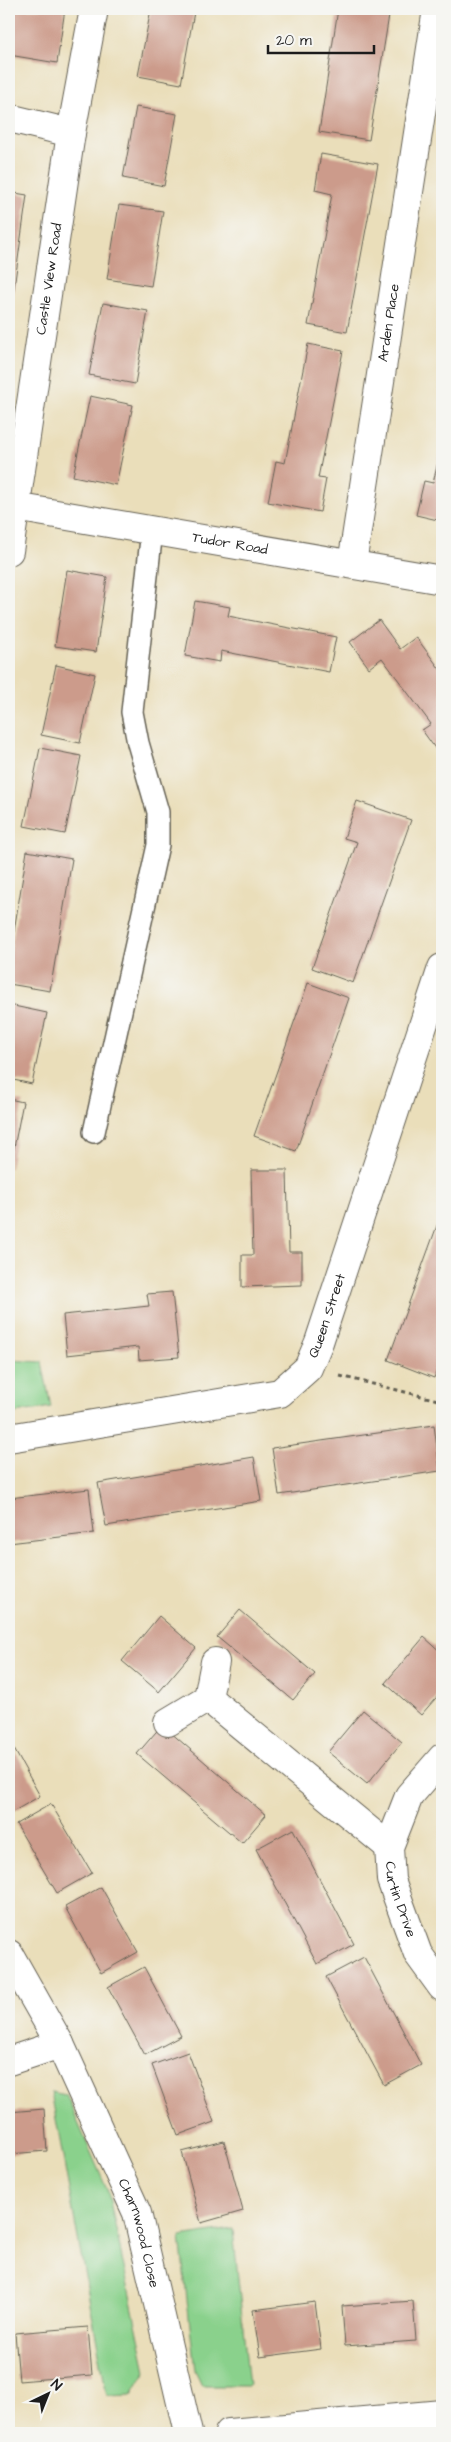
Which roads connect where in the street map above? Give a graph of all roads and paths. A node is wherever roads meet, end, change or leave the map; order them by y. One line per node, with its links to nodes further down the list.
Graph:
1 (94, 9): 5 (street, Castle View Road)
2 (440, 9): 3 (street, Arden Place)
3 (434, 82): 9 (street, Arden Place)
4 (9, 118): 5 (street)
5 (71, 133): 6 (street, Castle View Road)
6 (16, 507): 7 (street, Tudor Road); 8 (street, Castle View Road)
7 (152, 530): 9 (street, Tudor Road); 12 (lane)
8 (9, 551)
9 (352, 564): 10 (street, Tudor Road)
10 (442, 580)
11 (442, 968): 13 (street, Queen Street)
12 (94, 1132)
13 (308, 1368): 14 (path); 15 (street, Queen Street)
14 (442, 1402)
15 (9, 1438)
16 (215, 1662): 17 (street)
17 (208, 1698): 18 (street); 20 (street)
18 (168, 1722)
19 (442, 1758): 20 (street, Curtin Drive)
20 (388, 1847): 22 (street, Curtin Drive)
21 (9, 1954): 23 (street, Charnwood Close)
22 (442, 1987)
23 (60, 2044): 24 (street); 26 (street, Charnwood Close)
24 (9, 2062)
25 (442, 2414): 27 (street)
26 (188, 2433)
27 (229, 2433)

